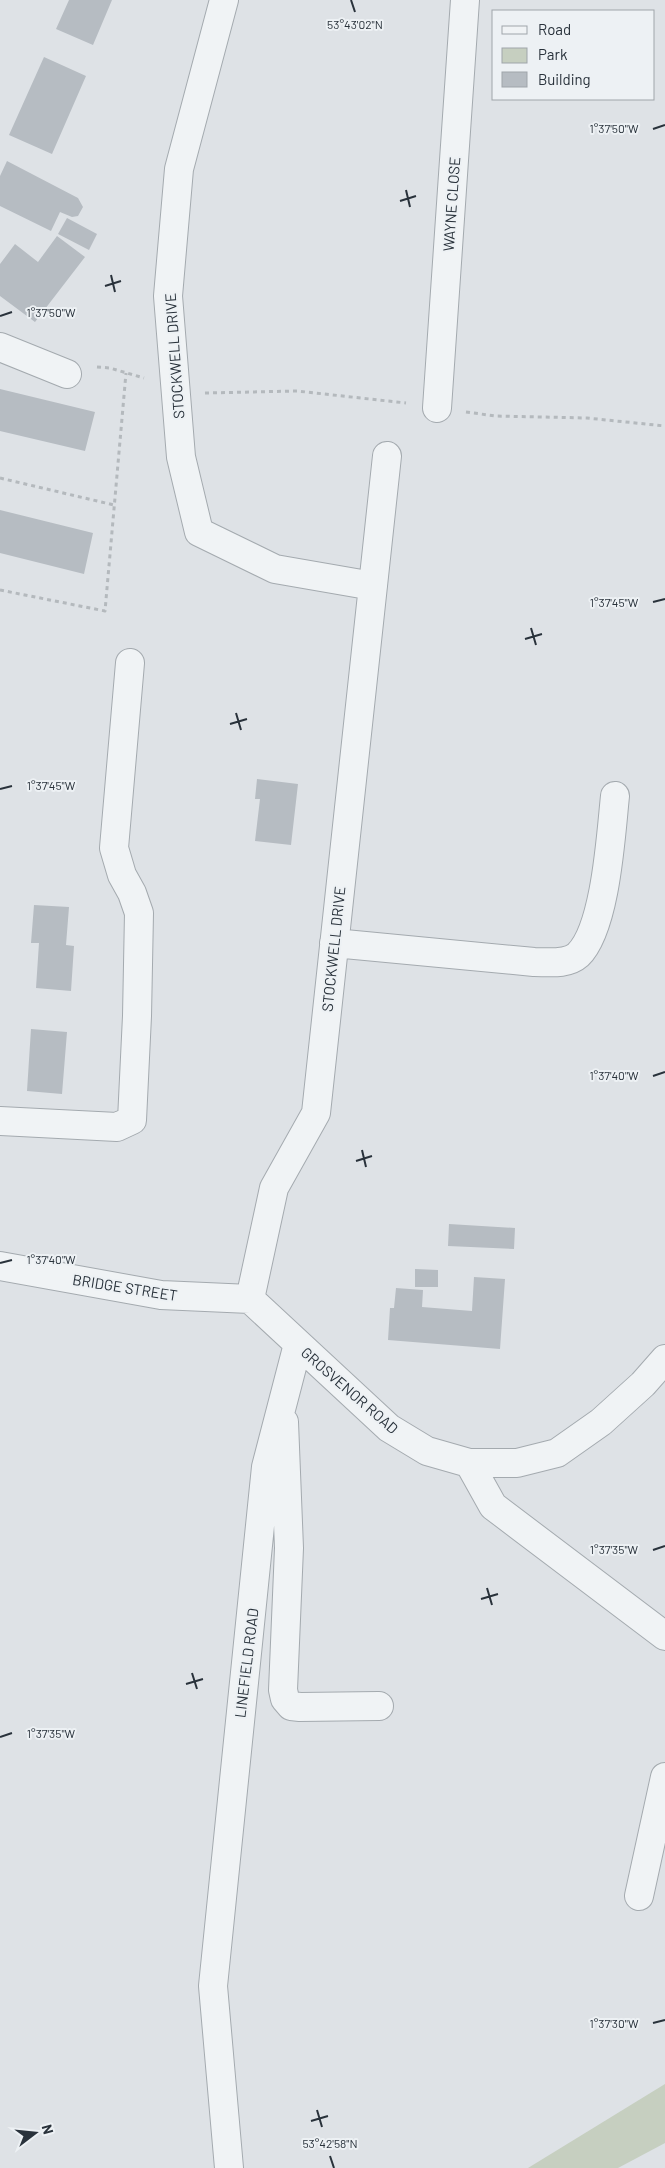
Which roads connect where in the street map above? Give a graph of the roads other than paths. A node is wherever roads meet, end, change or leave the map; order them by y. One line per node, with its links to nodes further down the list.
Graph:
1 (224, 0): 7 (street, STOCKWELL DRIVE)
2 (465, 0): 5 (street, WAYNE CLOSE)
3 (0, 347): 4 (street)
4 (67, 374)
5 (437, 408)
6 (387, 456): 7 (street, STOCKWELL DRIVE)
7 (373, 586): 10 (street, STOCKWELL DRIVE)
8 (130, 663): 11 (street)
9 (615, 796): 10 (street)
10 (334, 943): 13 (street, STOCKWELL DRIVE)
11 (0, 1121)
12 (0, 1266): 13 (street, BRIDGE STREET)
13 (250, 1299): 14 (street, GROSVENOR ROAD)
14 (298, 1344): 16 (street, LINEFIELD ROAD); 17 (street, GROSVENOR ROAD)
15 (665, 1358): 17 (street, GROSVENOR ROAD)
16 (283, 1401): 19 (street); 22 (street, LINEFIELD ROAD)
17 (469, 1463): 18 (street)
18 (665, 1636)
19 (379, 1706)
20 (665, 1777): 21 (street)
21 (639, 1896)
22 (229, 2168)

